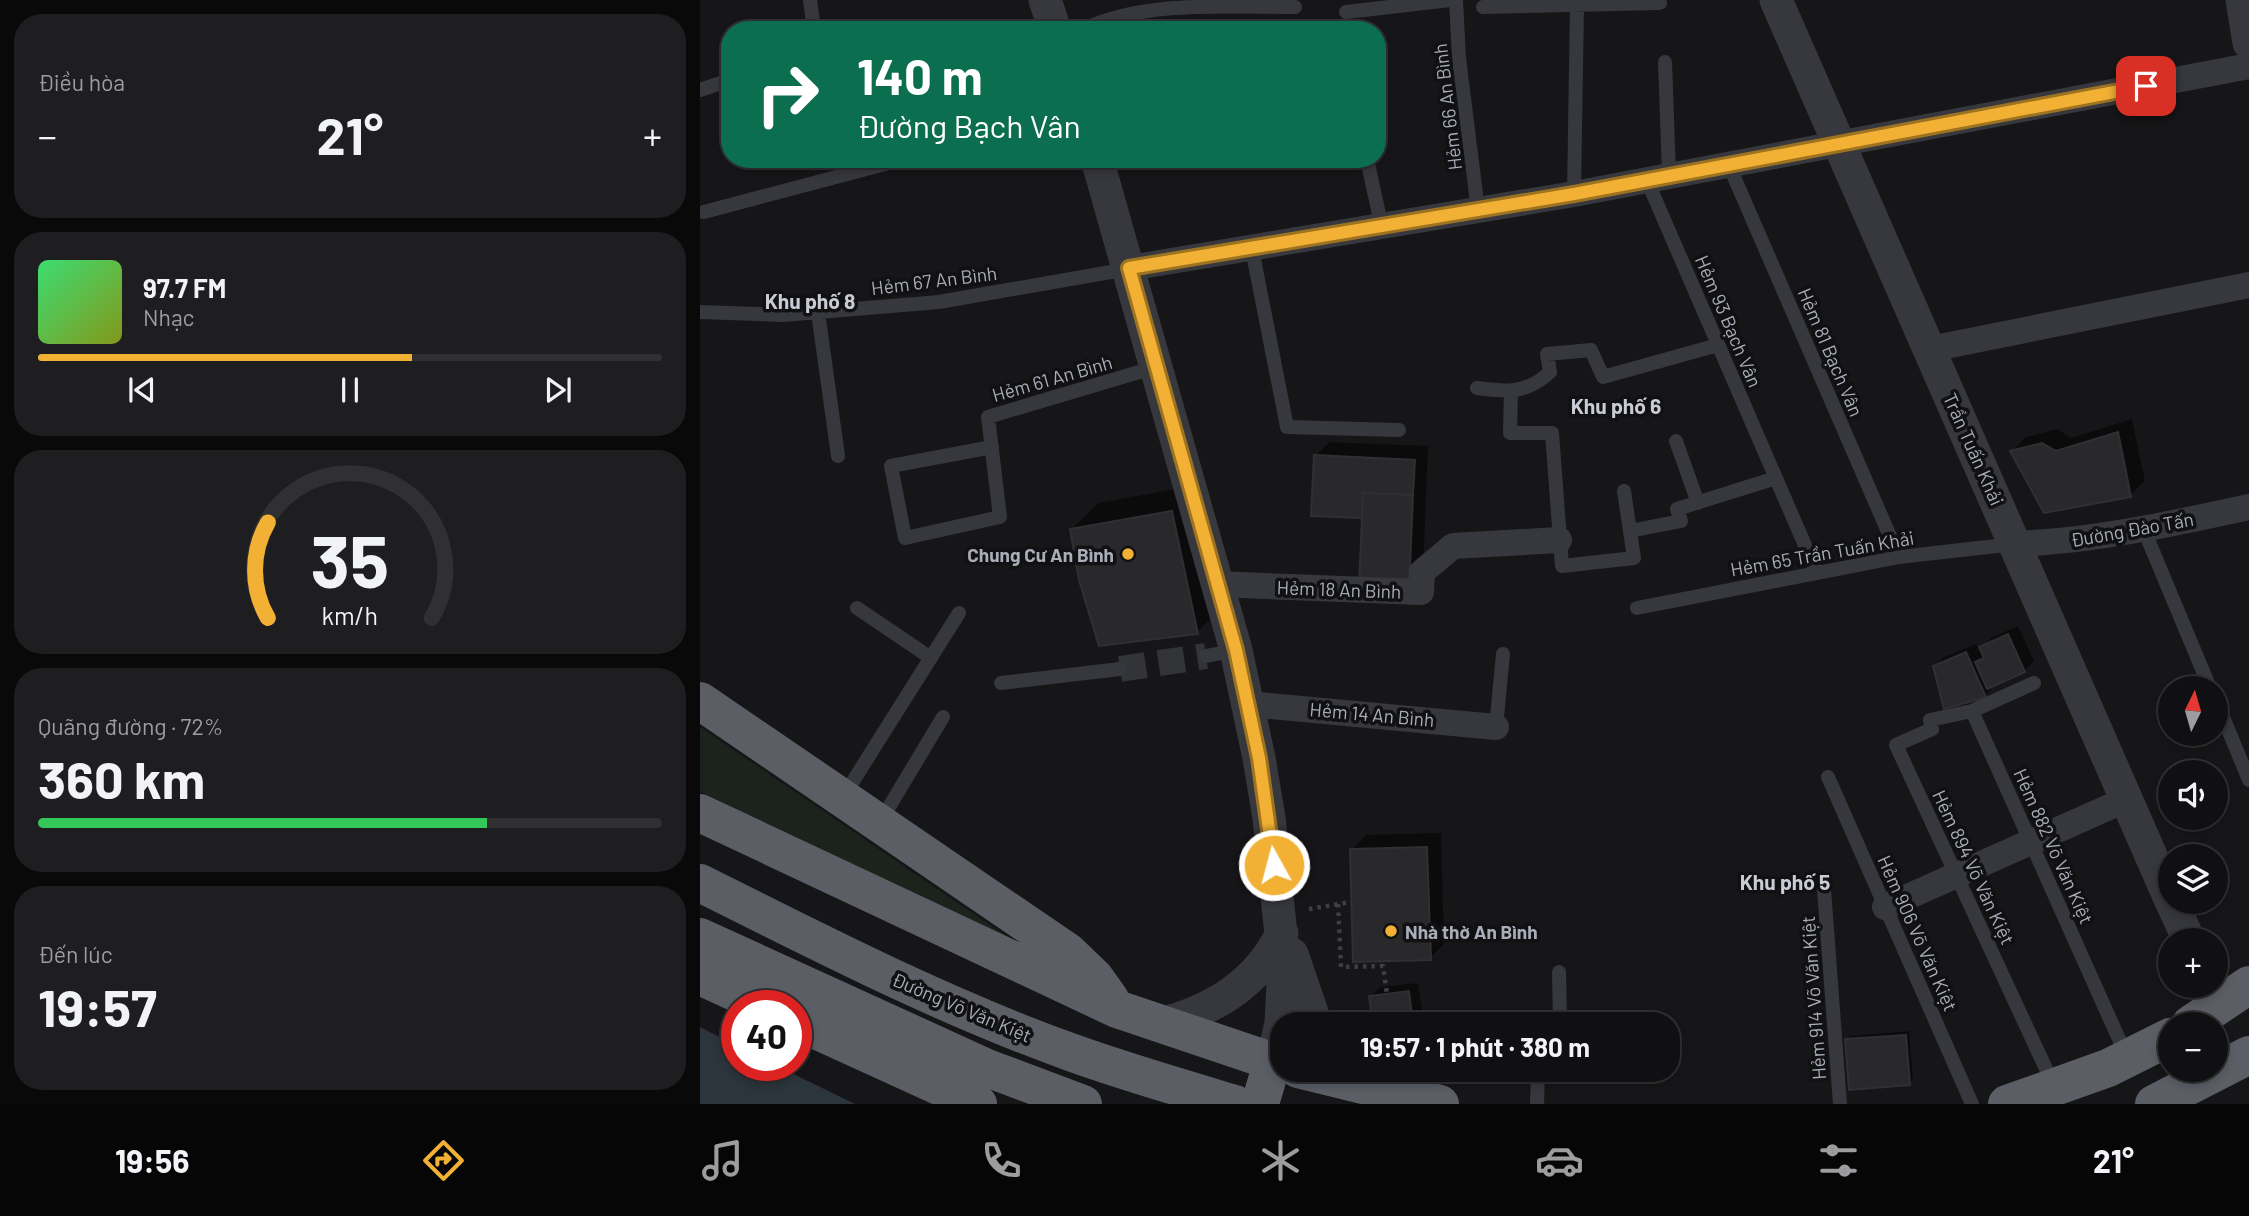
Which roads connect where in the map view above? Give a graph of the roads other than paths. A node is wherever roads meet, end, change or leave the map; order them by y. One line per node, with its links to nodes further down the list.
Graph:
1 (810, 0): 12 (lane)
2 (1045, 0): 13 (street)
3 (1450, 0): 11 (lane)
4 (1456, 0): 27 (lane, Hẻm 66 An Bình)
5 (1776, 0): 20 (street, Trần Tuấn Khải)
6 (2242, 0): 15 (street)
7 (1660, 3): 8 (lane)
8 (1577, 4): 9 (lane); 26 (lane)
9 (1483, 6)
10 (1294, 7): 14 (lane)
11 (1346, 12)
12 (813, 21)
13 (1052, 21)
14 (1098, 21)
15 (2249, 43)
16 (1665, 62): 25 (lane)
17 (2249, 66): 20 (street)
18 (721, 82): 19 (lane)
19 (700, 90)
20 (1839, 142): 21 (street); 36 (street, Trần Tuấn Khải)
21 (1728, 163): 25 (street); 52 (lane, Hẻm 81 Bạch Vân)
22 (870, 168): 28 (lane)
23 (1100, 168): 31 (street)
24 (1369, 168): 29 (lane)
25 (1657, 176): 26 (street); 35 (lane, Hẻm 93 Bạch Vân)
26 (1574, 194): 27 (street)
27 (1478, 210): 29 (street)
28 (704, 212)
29 (1382, 228): 30 (street)
30 (1252, 249): 31 (street); 40 (lane)
31 (1129, 268): 34 (lane, Hẻm 67 An Bình); 37 (street)
32 (2249, 285): 36 (street)
33 (700, 312): 34 (lane, Hẻm 67 An Bình)
34 (818, 312): 43 (lane)
35 (1718, 345): 39 (lane); 44 (lane, Hẻm 93 Bạch Vân)
36 (1930, 349): 51 (street, Trần Tuấn Khải)
37 (1156, 367): 42 (lane, Hẻm 61 An Bình); 54 (street)
38 (1477, 388): 39 (lane)
39 (1511, 392): 50 (lane)
40 (1399, 430)
41 (1676, 441): 46 (lane)
42 (992, 447): 42 (lane, Hẻm 61 An Bình)
43 (838, 456)
44 (1776, 478): 46 (lane); 53 (lane, Hẻm 93 Bạch Vân)
45 (1624, 491): 49 (lane)
46 (1698, 503): 49 (lane)
47 (2249, 507): 48 (street, Đường Đào Tấn)
48 (2144, 530): 51 (street, Đường Đào Tấn); 61 (lane)
49 (1630, 531): 50 (lane)
50 (1559, 540): 54 (street, Hẻm 18 An Bình)
51 (2015, 544): 52 (lane, Hẻm 65 Trần Tuấn Khải); 73 (street, Trần Tuấn Khải)
52 (1899, 557): 53 (lane, Hẻm 65 Trần Tuấn Khải)
53 (1817, 573): 56 (lane, Hẻm 65 Trần Tuấn Khải)
54 (1215, 583): 65 (street)
55 (857, 608): 59 (lane)
56 (1636, 608)
57 (960, 613): 59 (lane)
58 (1503, 654): 68 (lane)
59 (931, 658): 72 (lane)
60 (1120, 668): 62 (lane)
61 (2205, 676)
62 (1001, 683)
63 (2034, 683): 66 (lane)
64 (700, 701): 72 (highway)
65 (1248, 704): 68 (street, Hẻm 14 An Bình); 82 (street)
66 (1972, 711): 76 (lane, Hẻm 882 Võ Văn Kiệt); 78 (lane, Hẻm 894 Võ Văn Kiệt)
67 (943, 717): 75 (lane)
68 (1496, 727)
69 (2228, 729): 71 (lane)
70 (1828, 777): 81 (lane, Hẻm 906 Võ Văn Kiệt)
71 (2249, 780)
72 (843, 798): 75 (highway)
73 (2125, 800): 76 (street); 77 (street, Trần Tuấn Khải)
74 (700, 813): 87 (highway)
75 (879, 823): 87 (highway)
76 (2031, 842): 78 (street); 95 (lane, Hẻm 882 Võ Văn Kiệt)
77 (2158, 872)
78 (1956, 875): 81 (street); 100 (lane, Hẻm 894 Võ Văn Kiệt)
79 (700, 883): 103 (highway, Đường Võ Văn Kiệt)
80 (1824, 889): 107 (lane, Hẻm 914 Võ Văn Kiệt)
81 (1885, 907): 108 (lane, Hẻm 906 Võ Văn Kiệt)
82 (1281, 923): 88 (street); 89 (street); 91 (street)
83 (700, 937): 102 (highway)
84 (1559, 972): 90 (lane)
85 (700, 976): 86 (highway)
86 (730, 990)
87 (1117, 1009): 91 (highway)
88 (1288, 1012)
89 (1312, 1012)
90 (1560, 1012)
91 (1157, 1025): 96 (highway)
92 (812, 1028): 101 (highway)
93 (2158, 1043): 95 (highway)
94 (2249, 1055): 110 (highway)
95 (2128, 1059): 100 (highway)
96 (1270, 1062)
97 (1296, 1082): 104 (highway)
98 (1340, 1082): 105 (highway)
99 (1538, 1082): 106 (lane)
100 (2055, 1089): 109 (highway)
101 (978, 1104)
102 (1083, 1104)
103 (1235, 1104)
104 (1260, 1104)
105 (1440, 1104)
106 (1537, 1104)
107 (1840, 1104)
108 (1972, 1104)
109 (2007, 1104)
110 (2154, 1104)

